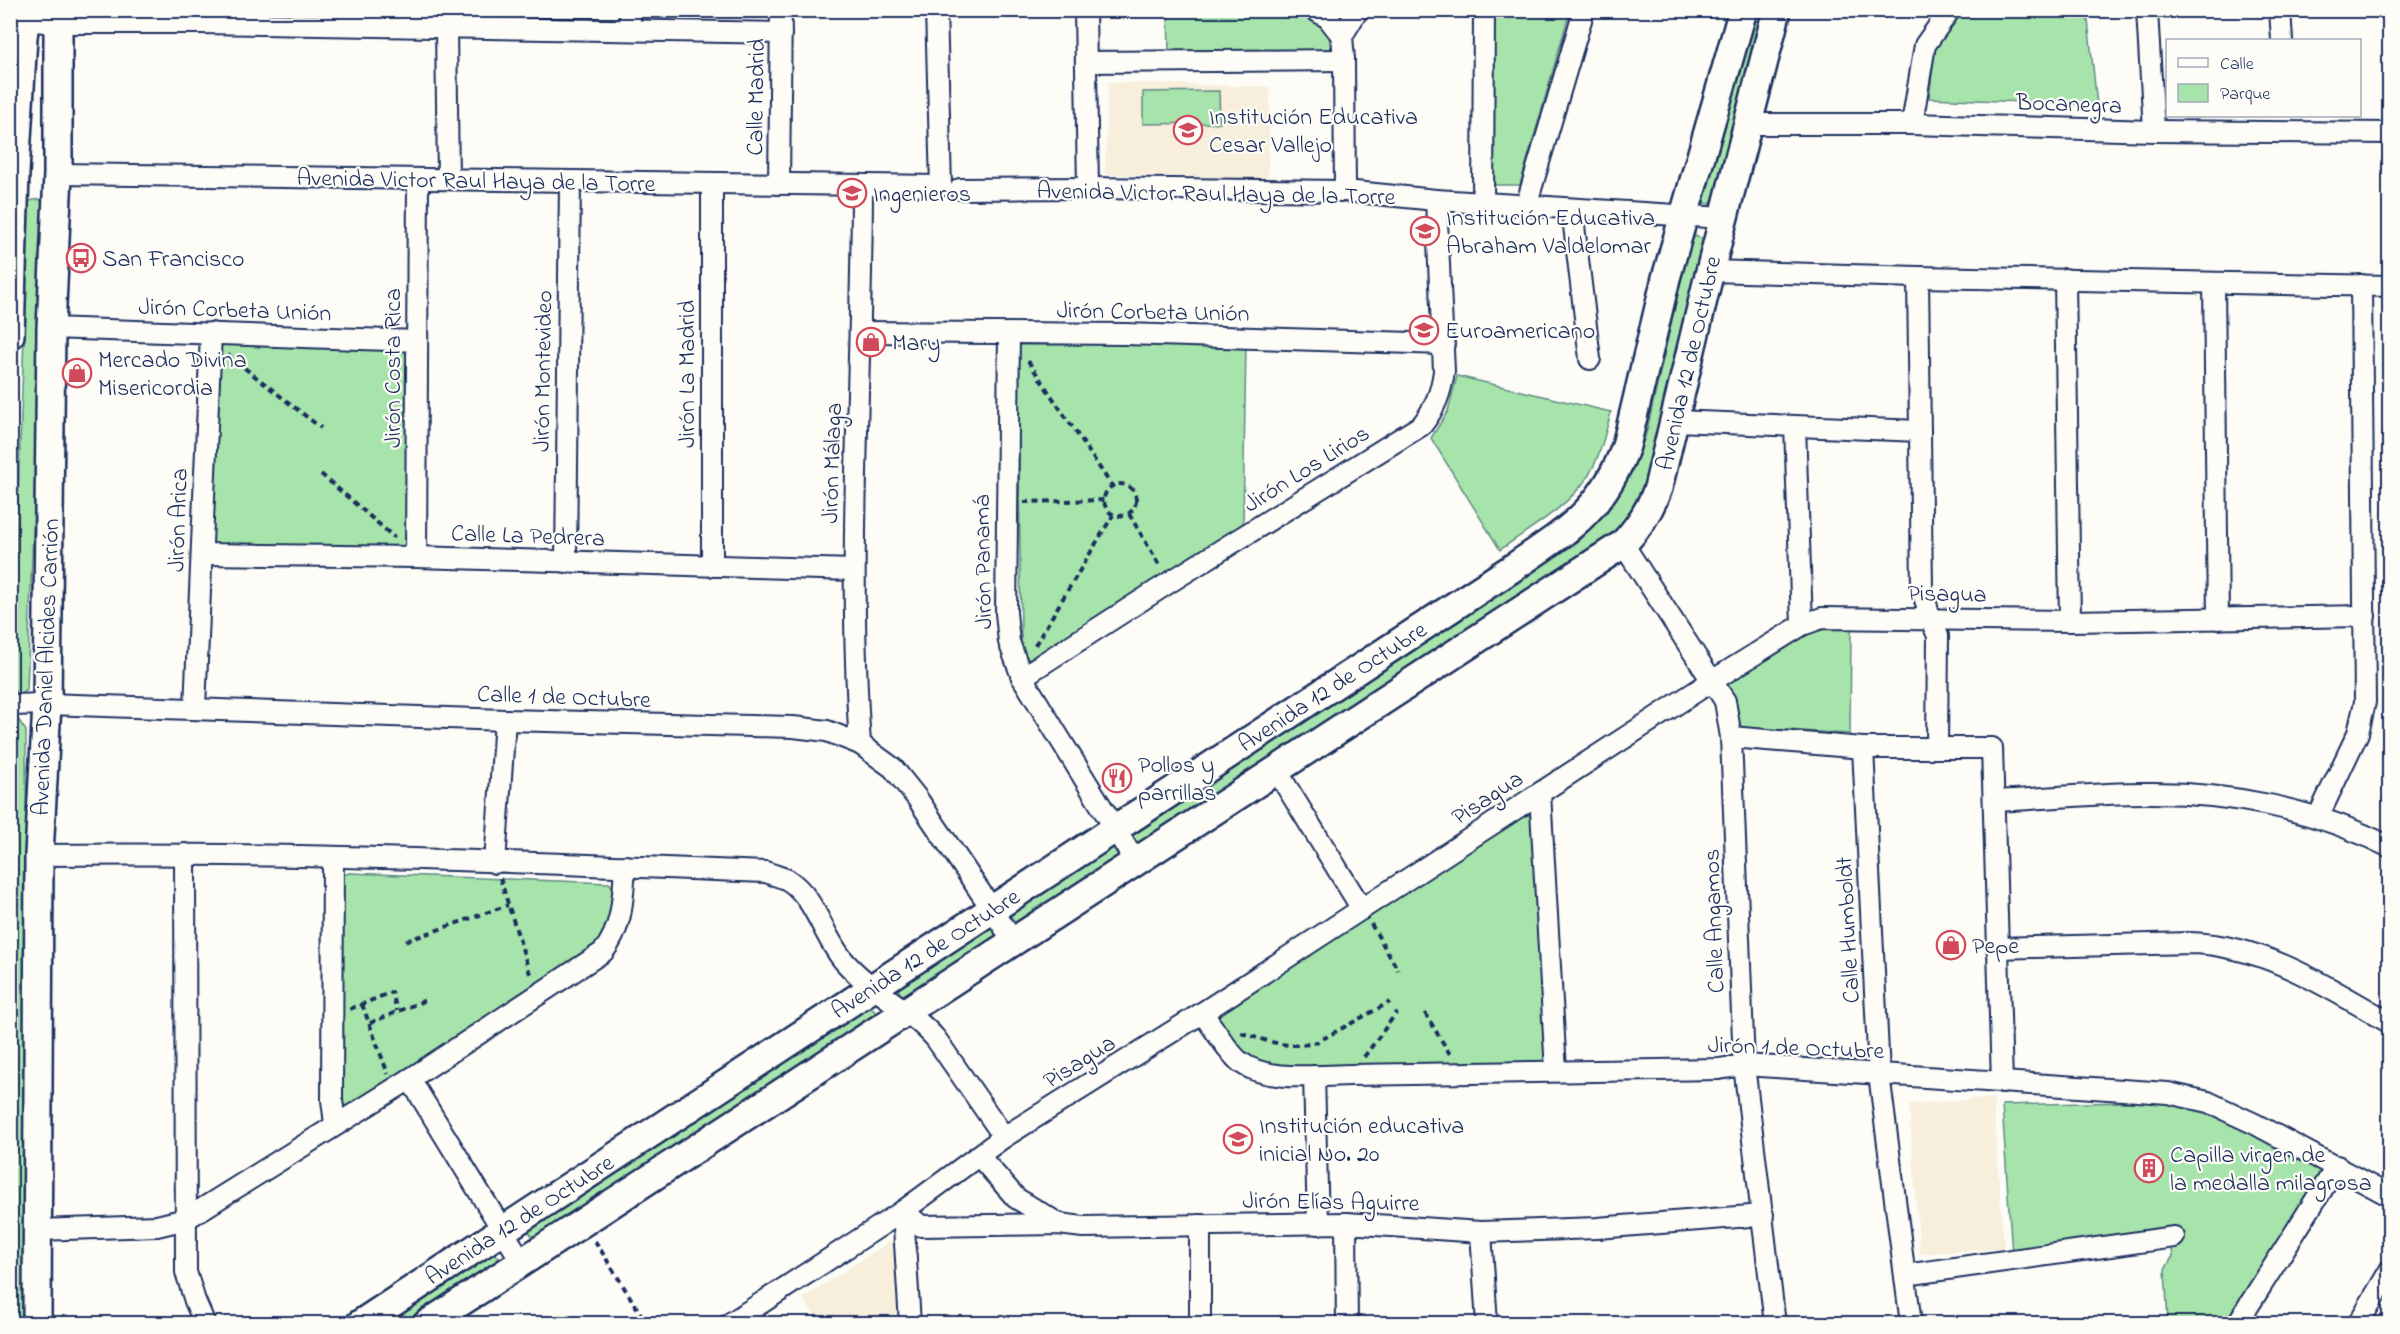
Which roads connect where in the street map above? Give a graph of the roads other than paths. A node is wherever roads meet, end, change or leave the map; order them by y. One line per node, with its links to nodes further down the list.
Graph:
1 (630, 10): 19 (street)
2 (781, 10): 20 (street, Calle Madrid)
3 (936, 10): 38 (street)
4 (1085, 10): 24 (street)
5 (1315, 10): 21 (street)
6 (1358, 10): 21 (street)
7 (1484, 10): 42 (street)
8 (1584, 10): 43 (street)
9 (1743, 10): 45 (main road, Avenida 12 de Octubre)
10 (1777, 10): 25 (main road, Avenida 12 de Octubre)
11 (1950, 10): 26 (street)
12 (2147, 10): 28 (street)
13 (2280, 10): 22 (street)
14 (25, 15): 15 (street); 30 (main road)
15 (57, 17): 16 (street); 31 (main road, Avenida Daniel Alcides Carrión)
16 (202, 17): 17 (street)
17 (362, 18): 18 (street)
18 (446, 28): 19 (street); 33 (street)
19 (630, 30): 20 (street)
20 (781, 33): 36 (street, Calle Madrid)
21 (1342, 36): 23 (street)
22 (2282, 39)
23 (1344, 60): 24 (street); 40 (street)
24 (1086, 62): 39 (street)
25 (1747, 124): 26 (street, Bocanegra); 46 (main road, Avenida 12 de Octubre)
26 (1912, 124): 28 (street, Bocanegra)
27 (2287, 124): 28 (street, Bocanegra); 29 (street, Bocanegra)
28 (2154, 131)
29 (2390, 133)
30 (13, 173): 31 (main road, Avenida Victor Raul Haya de la Torre); 57 (main road)
31 (58, 174): 32 (street, Avenida Victor Raul Haya de la Torre); 53 (main road, Avenida Daniel Alcides Carrión)
32 (418, 179): 33 (street, Avenida Victor Raul Haya de la Torre); 58 (street, Jirón Costa Rica)
33 (448, 179): 34 (street, Avenida Victor Raul Haya de la Torre)
34 (570, 181): 35 (street, Avenida Victor Raul Haya de la Torre); 67 (street, Jirón Montevideo)
35 (712, 183): 36 (street, Avenida Victor Raul Haya de la Torre); 68 (street, Jirón La Madrid)
36 (779, 184): 37 (street, Avenida Victor Raul Haya de la Torre)
37 (862, 185): 38 (street, Avenida Victor Raul Haya de la Torre); 54 (street, Jirón Málaga)
38 (950, 188): 39 (street, Avenida Victor Raul Haya de la Torre)
39 (1088, 188): 40 (street, Avenida Victor Raul Haya de la Torre)
40 (1345, 191): 41 (street, Avenida Victor Raul Haya de la Torre)
41 (1436, 200): 42 (street, Avenida Victor Raul Haya de la Torre); 59 (street, Jirón Los Lirios)
42 (1483, 204): 43 (street, Avenida Victor Raul Haya de la Torre)
43 (1526, 206): 44 (street, Avenida Victor Raul Haya de la Torre)
44 (1572, 209): 45 (street, Avenida Victor Raul Haya de la Torre); 60 (street)
45 (1684, 216): 46 (street, Avenida Victor Raul Haya de la Torre); 89 (main road, Avenida 12 de Octubre)
46 (1723, 218): 47 (main road, Avenida 12 de Octubre)
47 (1710, 271): 48 (street); 61 (main road, Avenida 12 de Octubre)
48 (1918, 278): 49 (street); 63 (street)
49 (2066, 279): 50 (street); 73 (street)
50 (2214, 283): 51 (street); 72 (street)
51 (2361, 285): 52 (street); 70 (street)
52 (2390, 286)
53 (51, 328): 55 (street, Jirón Corbeta Unión); 77 (main road, Avenida Daniel Alcides Carrión)
54 (861, 332): 56 (street, Jirón Corbeta Unión); 69 (street, Jirón Málaga)
55 (211, 333): 58 (street, Jirón Corbeta Unión); 65 (street, Jirón Arica)
56 (1010, 333): 59 (street, Jirón Corbeta Unión); 75 (street, Jirón Panamá)
57 (10, 335)
58 (417, 340): 66 (street, Jirón Costa Rica)
59 (1444, 344): 75 (street, Jirón Los Lirios)
60 (1590, 359)
61 (1675, 421): 62 (street); 64 (main road, Avenida 12 de Octubre)
62 (1795, 426): 63 (street); 74 (street)
63 (1920, 431): 71 (street)
64 (1623, 544): 76 (street, Calle Angamos); 85 (main road, Avenida 12 de Octubre)
65 (202, 554): 66 (street, Calle La Pedrera); 79 (street, Jirón Arica)
66 (416, 557): 67 (street, Calle La Pedrera)
67 (566, 562): 68 (street, Calle La Pedrera)
68 (712, 566): 69 (street, Calle La Pedrera)
69 (853, 570): 82 (street, Jirón Málaga)
70 (2365, 616): 72 (street, Pisagua); 88 (street)
71 (1930, 618): 73 (street, Pisagua); 74 (street, Pisagua); 84 (street)
72 (2218, 619): 73 (street, Pisagua)
73 (2070, 621)
74 (1802, 625): 76 (street, Pisagua)
75 (1020, 675): 89 (street, Jirón Panamá)
76 (1712, 681): 81 (street, Calle Angamos); 86 (street, Pisagua)
77 (47, 704): 78 (street, Calle 1 de Octubre); 79 (street, Calle 1 de Octubre); 92 (main road, Avenida Daniel Alcides Carrión)
78 (10, 705)
79 (195, 708): 80 (street, Calle 1 de Octubre)
80 (505, 720): 82 (street, Calle 1 de Octubre); 94 (street)
81 (1731, 737): 83 (street); 105 (street, Calle Angamos)
82 (860, 744): 97 (street, Calle 1 de Octubre)
83 (1863, 748): 84 (street); 107 (street, Calle Humboldt)
84 (1937, 748): 87 (street)
85 (1277, 771): 95 (main road, Avenida 12 de Octubre); 98 (street)
86 (1540, 793): 98 (street, Pisagua); 106 (street)
87 (1994, 801): 88 (street); 100 (street)
88 (2318, 817): 90 (street)
89 (1115, 828): 95 (street, Jirón Panamá); 97 (main road, Avenida 12 de Octubre)
90 (2390, 847)
91 (184, 854): 92 (street); 93 (street); 118 (street)
92 (39, 855): 123 (main road, Avenida Daniel Alcides Carrión)
93 (333, 857): 94 (street); 111 (street)
94 (495, 863): 96 (street)
95 (1136, 863): 99 (main road, Avenida 12 de Octubre)
96 (625, 866): 101 (street); 110 (street)
97 (992, 909): 99 (street, Calle 1 de Octubre); 101 (main road, Avenida 12 de Octubre)
98 (1362, 909): 103 (street, Pisagua)
99 (1014, 942): 102 (main road, Avenida 12 de Octubre)
100 (1997, 948): 104 (street); 109 (street)
101 (874, 986): 102 (street); 124 (main road, Avenida 12 de Octubre)
102 (906, 1013): 112 (street); 127 (main road, Avenida 12 de Octubre)
103 (1207, 1019): 108 (street, Jirón 1 de Octubre); 112 (street, Pisagua)
104 (2390, 1023)
105 (1744, 1065): 106 (street, Jirón 1 de Octubre); 107 (street, Jirón 1 de Octubre); 117 (street, Calle Angamos)
106 (1556, 1071): 108 (street, Jirón 1 de Octubre)
107 (1879, 1074): 109 (street, Jirón 1 de Octubre); 129 (street, Calle Humboldt)
108 (1314, 1076): 121 (street)
109 (2002, 1083): 114 (street, Jirón 1 de Octubre)
110 (402, 1084): 111 (street); 124 (street)
111 (335, 1124): 118 (street)
112 (1004, 1137): 113 (street, Pisagua)
113 (979, 1156): 116 (street, Pisagua); 120 (street)
114 (2337, 1166): 115 (street, Jirón 1 de Octubre); 141 (street)
115 (2390, 1196)
116 (903, 1211): 120 (street, Jirón Elías Aguirre); 134 (street, Pisagua); 135 (street)
117 (1763, 1215): 125 (street, Jirón Elías Aguirre); 139 (street, Calle Angamos)
118 (186, 1219): 123 (street); 131 (street)
119 (1346, 1223): 121 (street, Jirón Elías Aguirre); 125 (street, Jirón Elías Aguirre); 137 (street)
120 (1059, 1224): 122 (street, Jirón Elías Aguirre)
121 (1318, 1224): 122 (street, Jirón Elías Aguirre)
122 (1200, 1225): 136 (street)
123 (37, 1230): 130 (main road, Avenida Daniel Alcides Carrión)
124 (502, 1230): 127 (street); 132 (main road, Avenida 12 de Octubre)
125 (1481, 1232): 138 (street)
126 (2174, 1237): 129 (street)
127 (522, 1262): 133 (main road, Avenida 12 de Octubre)
128 (2390, 1270): 142 (street)
129 (1905, 1275): 140 (street, Calle Humboldt)
130 (37, 1323)
131 (205, 1323)
132 (360, 1323)
133 (427, 1323)
134 (729, 1323)
135 (909, 1323)
136 (1200, 1323)
137 (1347, 1323)
138 (1487, 1323)
139 (1775, 1323)
140 (1911, 1323)
141 (2237, 1323)
142 (2358, 1323)

